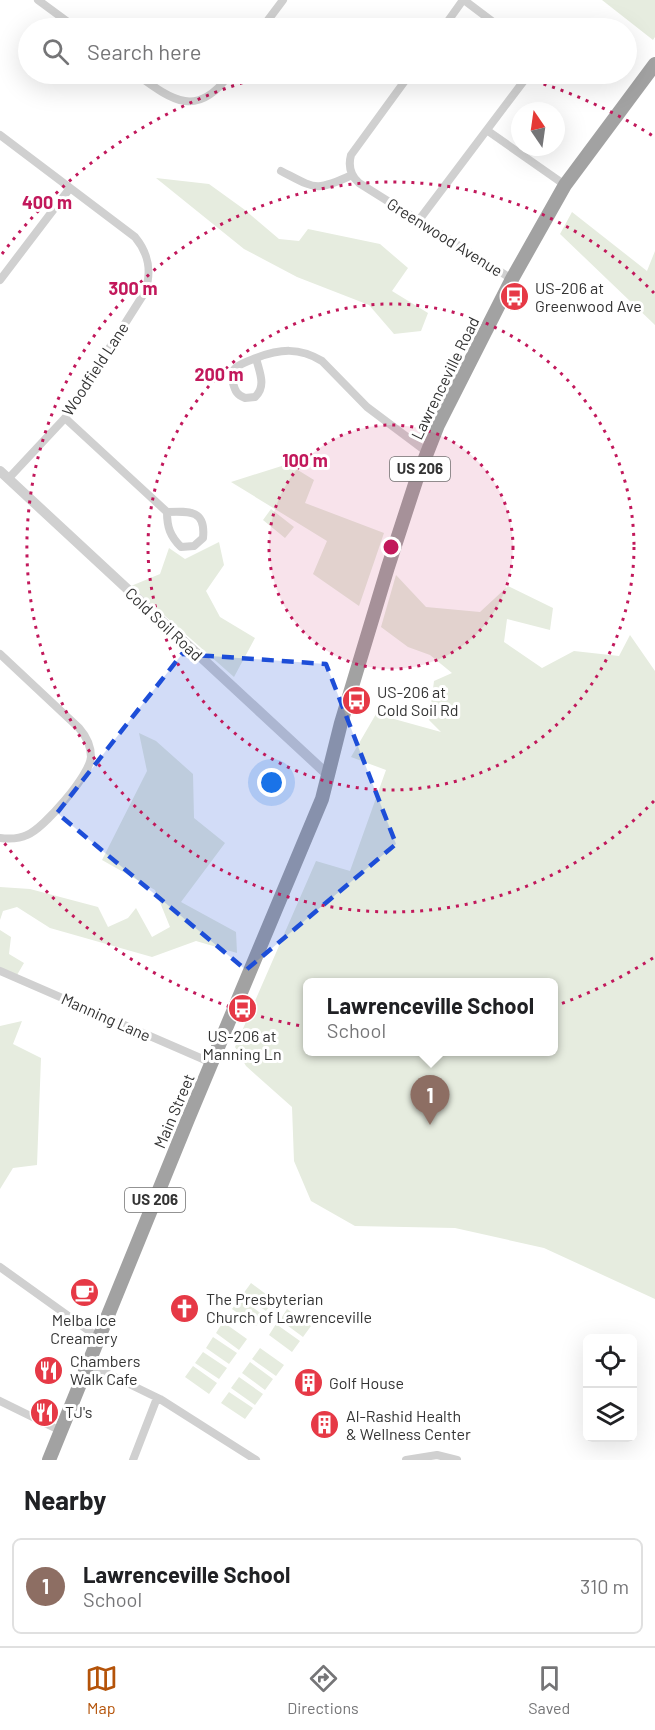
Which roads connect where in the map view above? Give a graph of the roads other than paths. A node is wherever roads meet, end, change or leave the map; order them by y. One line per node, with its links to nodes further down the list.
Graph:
1 (38, 0): 4 (street)
2 (283, 0): 5 (street)
3 (464, 0): 6 (street); 7 (street)
4 (62, 18)
5 (270, 18)
6 (450, 18)
7 (488, 18)
8 (655, 64): 17 (highway, Lawrenceville Road / US 206)
9 (150, 84): 10 (street)
10 (221, 84)
11 (403, 84): 16 (street)
12 (522, 84): 13 (street)
13 (488, 131): 17 (street); 19 (street)
14 (0, 135): 18 (street, Woodfield Lane)
15 (281, 171): 16 (street)
16 (352, 175): 19 (street, Greenwood Avenue)
17 (565, 185): 20 (highway, Lawrenceville Road / US 206)
18 (70, 188): 21 (street); 23 (street, Woodfield Lane)
19 (419, 220): 20 (street, Greenwood Avenue)
20 (512, 279): 24 (highway, Lawrenceville Road / US 206)
21 (0, 280)
22 (256, 358): 22 (street); 24 (street)
23 (64, 418): 25 (street, Woodfield Lane); 26 (street)
24 (427, 452): 28 (highway, Lawrenceville Road / US 206)
25 (4, 475): 28 (street, Cold Soil Road)
26 (167, 512): 26 (street)
27 (0, 654): 29 (street)
28 (328, 775): 31 (highway, Main Street / US 206)
29 (0, 838)
30 (0, 971): 31 (street, Manning Lane)
31 (212, 1063): 33 (highway, Main Street / US 206)
32 (0, 1267): 33 (street)
33 (99, 1338): 34 (highway, Main Street / US 206)
34 (88, 1364): 35 (street); 37 (highway, Main Street / US 206)
35 (157, 1398): 39 (street); 40 (street)
36 (0, 1401): 37 (street)
37 (61, 1431): 38 (highway, Main Street / US 206)
38 (49, 1460)
39 (133, 1460)
40 (256, 1460)
41 (406, 1460): 42 (street)
42 (457, 1460)

